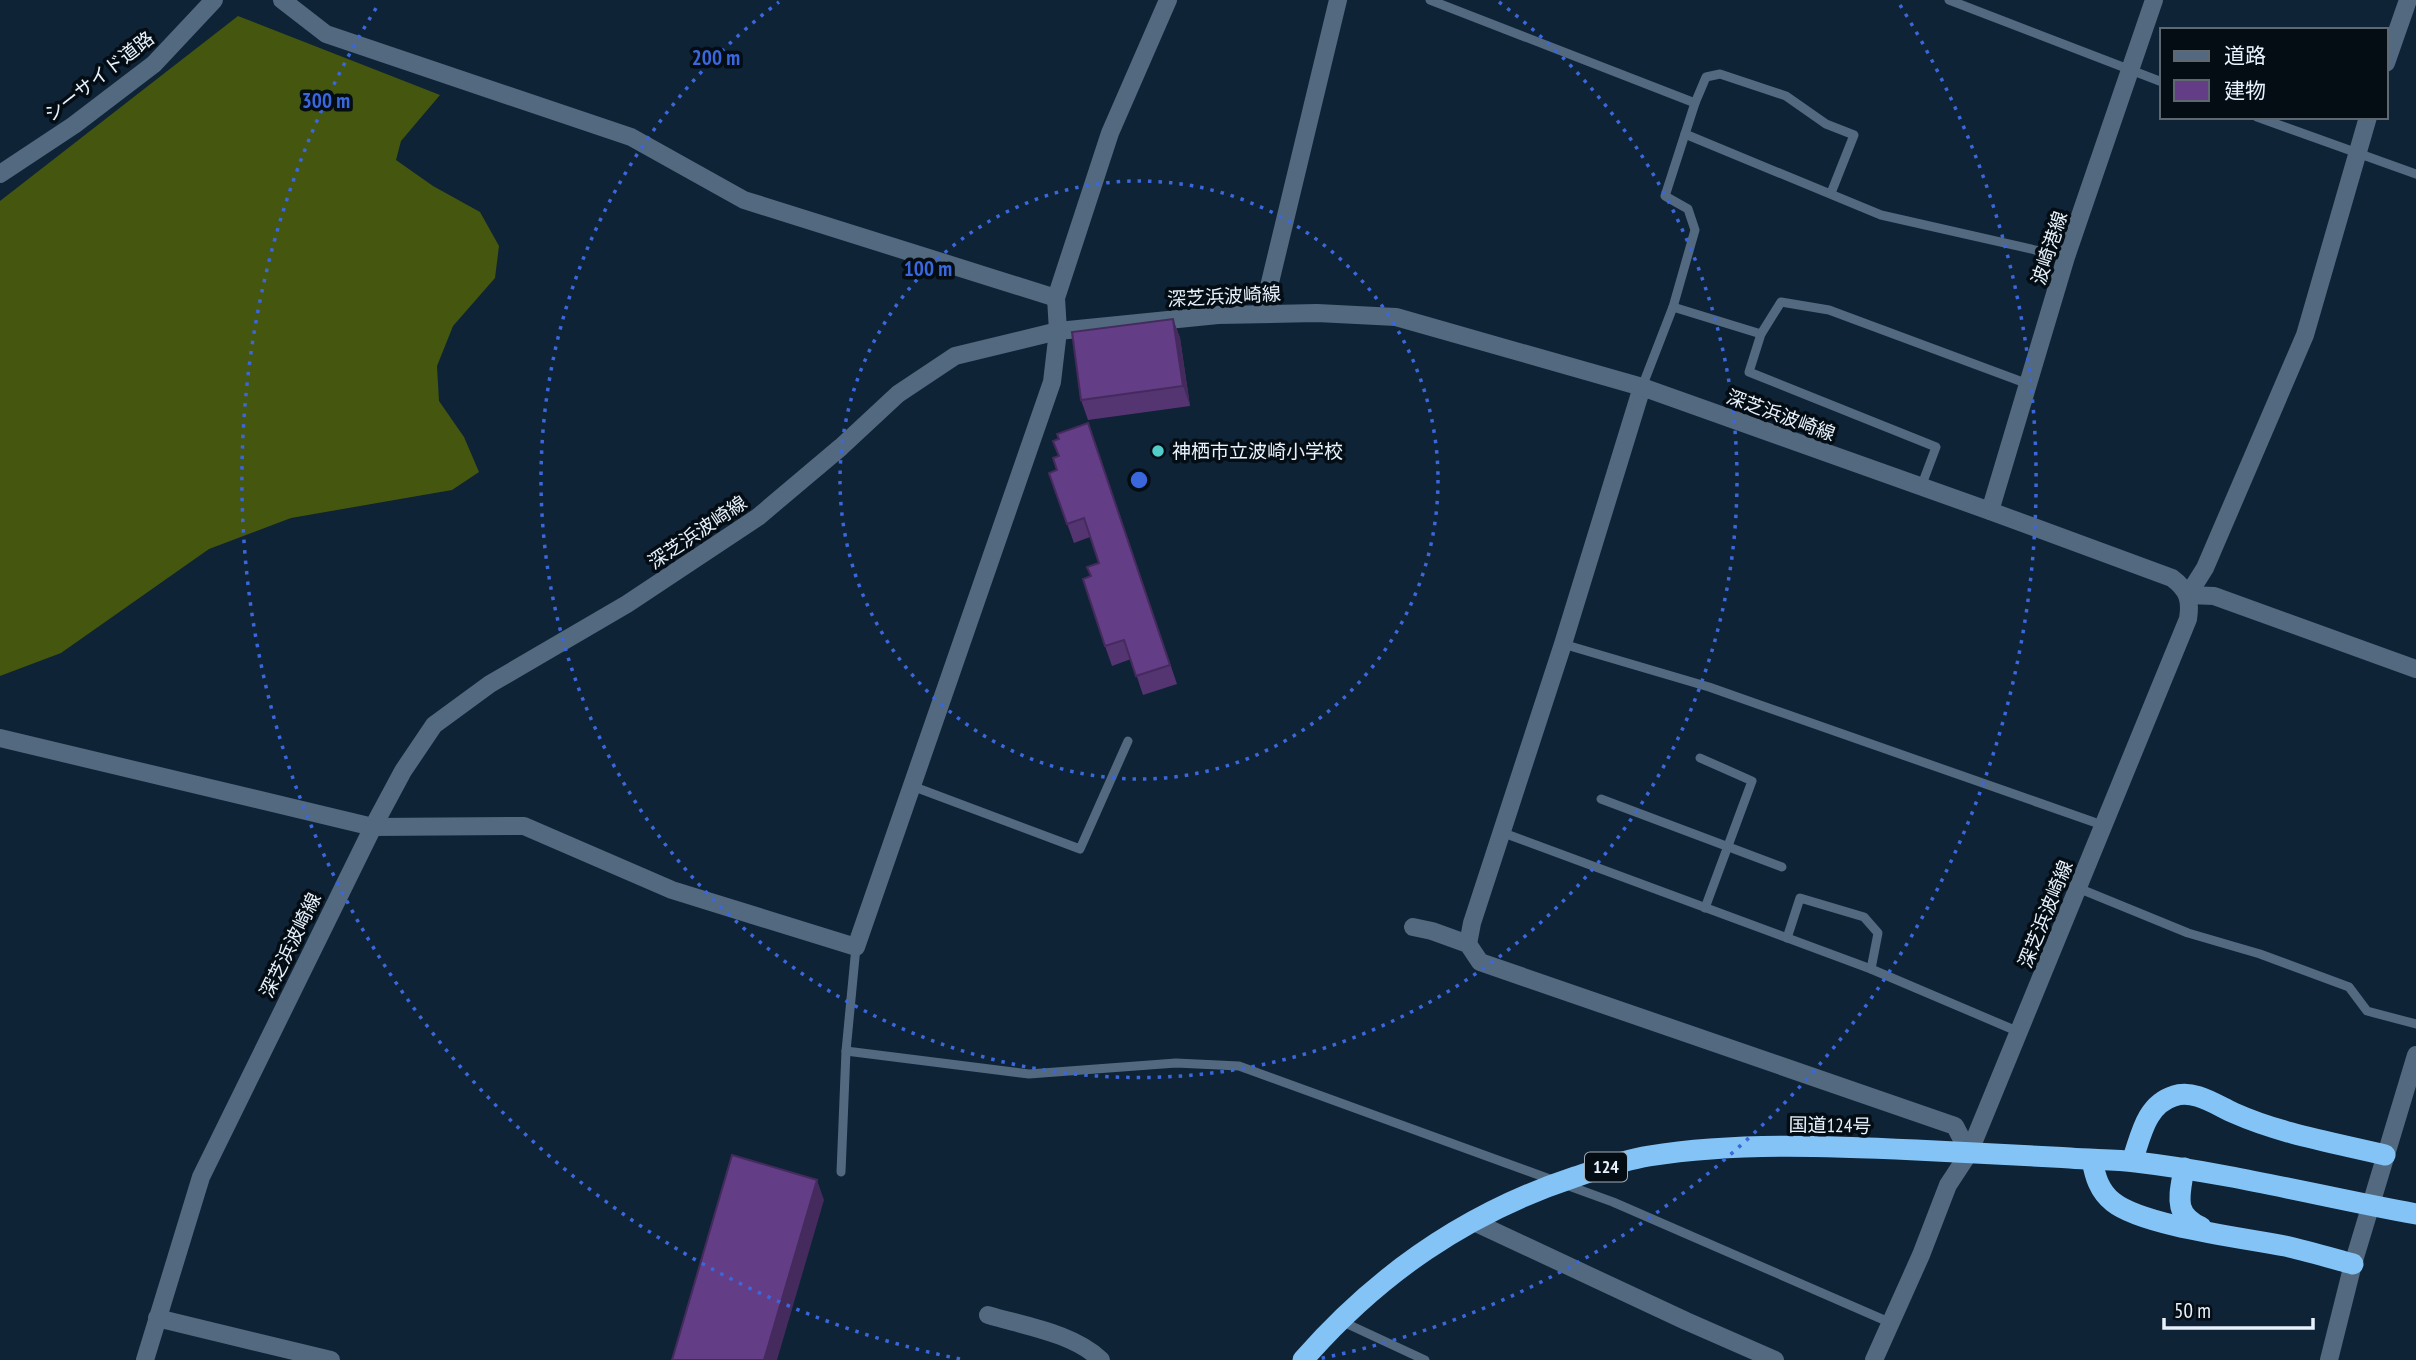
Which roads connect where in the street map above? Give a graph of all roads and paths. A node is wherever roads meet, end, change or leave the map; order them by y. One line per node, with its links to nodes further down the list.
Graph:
1 (214, 0): 17 (street, シーサイド道路)
2 (282, 0): 21 (street)
3 (1168, 0): 21 (street)
4 (1338, 0): 23 (street)
5 (1430, 0): 12 (lane)
6 (1949, 0): 10 (lane)
7 (2154, 0): 10 (street, 波崎港線)
8 (2408, 0): 9 (street)
9 (2388, 57)
10 (2130, 70): 11 (lane); 20 (street, 波崎港線)
11 (2160, 81)
12 (1695, 103): 15 (lane); 19 (lane)
13 (2262, 119): 16 (lane)
14 (2367, 119): 16 (street)
15 (1685, 134): 19 (lane); 22 (lane)
16 (2356, 154): 18 (lane); 30 (street)
17 (0, 174)
18 (2416, 174)
19 (1830, 193): 20 (lane)
20 (2066, 257): 26 (street, 波崎港線)
21 (1056, 298): 24 (street)
22 (1673, 307): 25 (lane); 27 (lane)
23 (1265, 314): 24 (street, 深芝浜波崎線); 27 (street, 深芝浜波崎線)
24 (1058, 331): 36 (street); 39 (street, 深芝浜波崎線)
25 (1761, 334): 26 (lane); 28 (lane)
26 (2030, 385): 29 (street, 波崎港線)
27 (1642, 387): 28 (street, 深芝浜波崎線); 31 (street)
28 (1921, 487): 29 (street, 深芝浜波崎線)
29 (1990, 511): 30 (street, 深芝浜波崎線)
30 (2188, 595): 32 (street); 38 (street, 深芝浜波崎線)
31 (1563, 644): 38 (lane); 40 (street)
32 (2416, 670)
33 (0, 738): 39 (street)
34 (1128, 741): 36 (lane)
35 (1700, 758): 41 (lane)
36 (910, 785): 48 (street)
37 (1601, 800): 41 (lane)
38 (2105, 825): 43 (street, 深芝浜波崎線)
39 (373, 827): 48 (street); 66 (street, 深芝浜波崎線)
40 (1501, 832): 44 (lane); 47 (street)
41 (1728, 847): 42 (lane); 44 (lane)
42 (1782, 867)
43 (2078, 888): 50 (lane); 51 (street, 深芝浜波崎線)
44 (1705, 908): 46 (lane)
45 (1413, 927): 47 (street)
46 (1787, 938): 49 (lane); 49 (lane)
47 (1468, 944): 54 (street)
48 (856, 947): 52 (lane)
49 (1871, 969): 51 (lane)
50 (2416, 1024)
51 (2019, 1032): 54 (street, 深芝浜波崎線)
52 (846, 1051): 59 (lane); 60 (lane)
53 (2416, 1055): 55 (street)
54 (1969, 1153): 56 (highway, 国道124号 / 124); 60 (highway, 国道124号 / 124); 68 (street, 深芝浜波崎線)
55 (2385, 1155): 57 (highway); 64 (street)
56 (2092, 1160): 57 (highway, 国道124号 / 124); 63 (highway)
57 (2132, 1161): 58 (highway, 国道124号 / 124)
58 (2184, 1168): 61 (highway, 国道124号 / 124); 63 (highway)
59 (841, 1172)
60 (1557, 1183): 62 (highway, 国道124号 / 124); 68 (lane)
61 (2416, 1214)
62 (1472, 1221): 67 (highway, 国道124号 / 124); 74 (street)
63 (2212, 1233): 64 (highway)
64 (2353, 1264): 76 (street)
65 (988, 1315): 71 (street)
66 (157, 1318): 69 (street, 深芝浜波崎線); 70 (street)
67 (1339, 1321): 72 (highway, 国道124号 / 124); 73 (lane)
68 (1891, 1323): 75 (street, 深芝浜波崎線)
69 (145, 1360)
70 (331, 1360)
71 (1101, 1360)
72 (1303, 1360)
73 (1425, 1360)
74 (1775, 1360)
75 (1874, 1360)
76 (2329, 1360)

